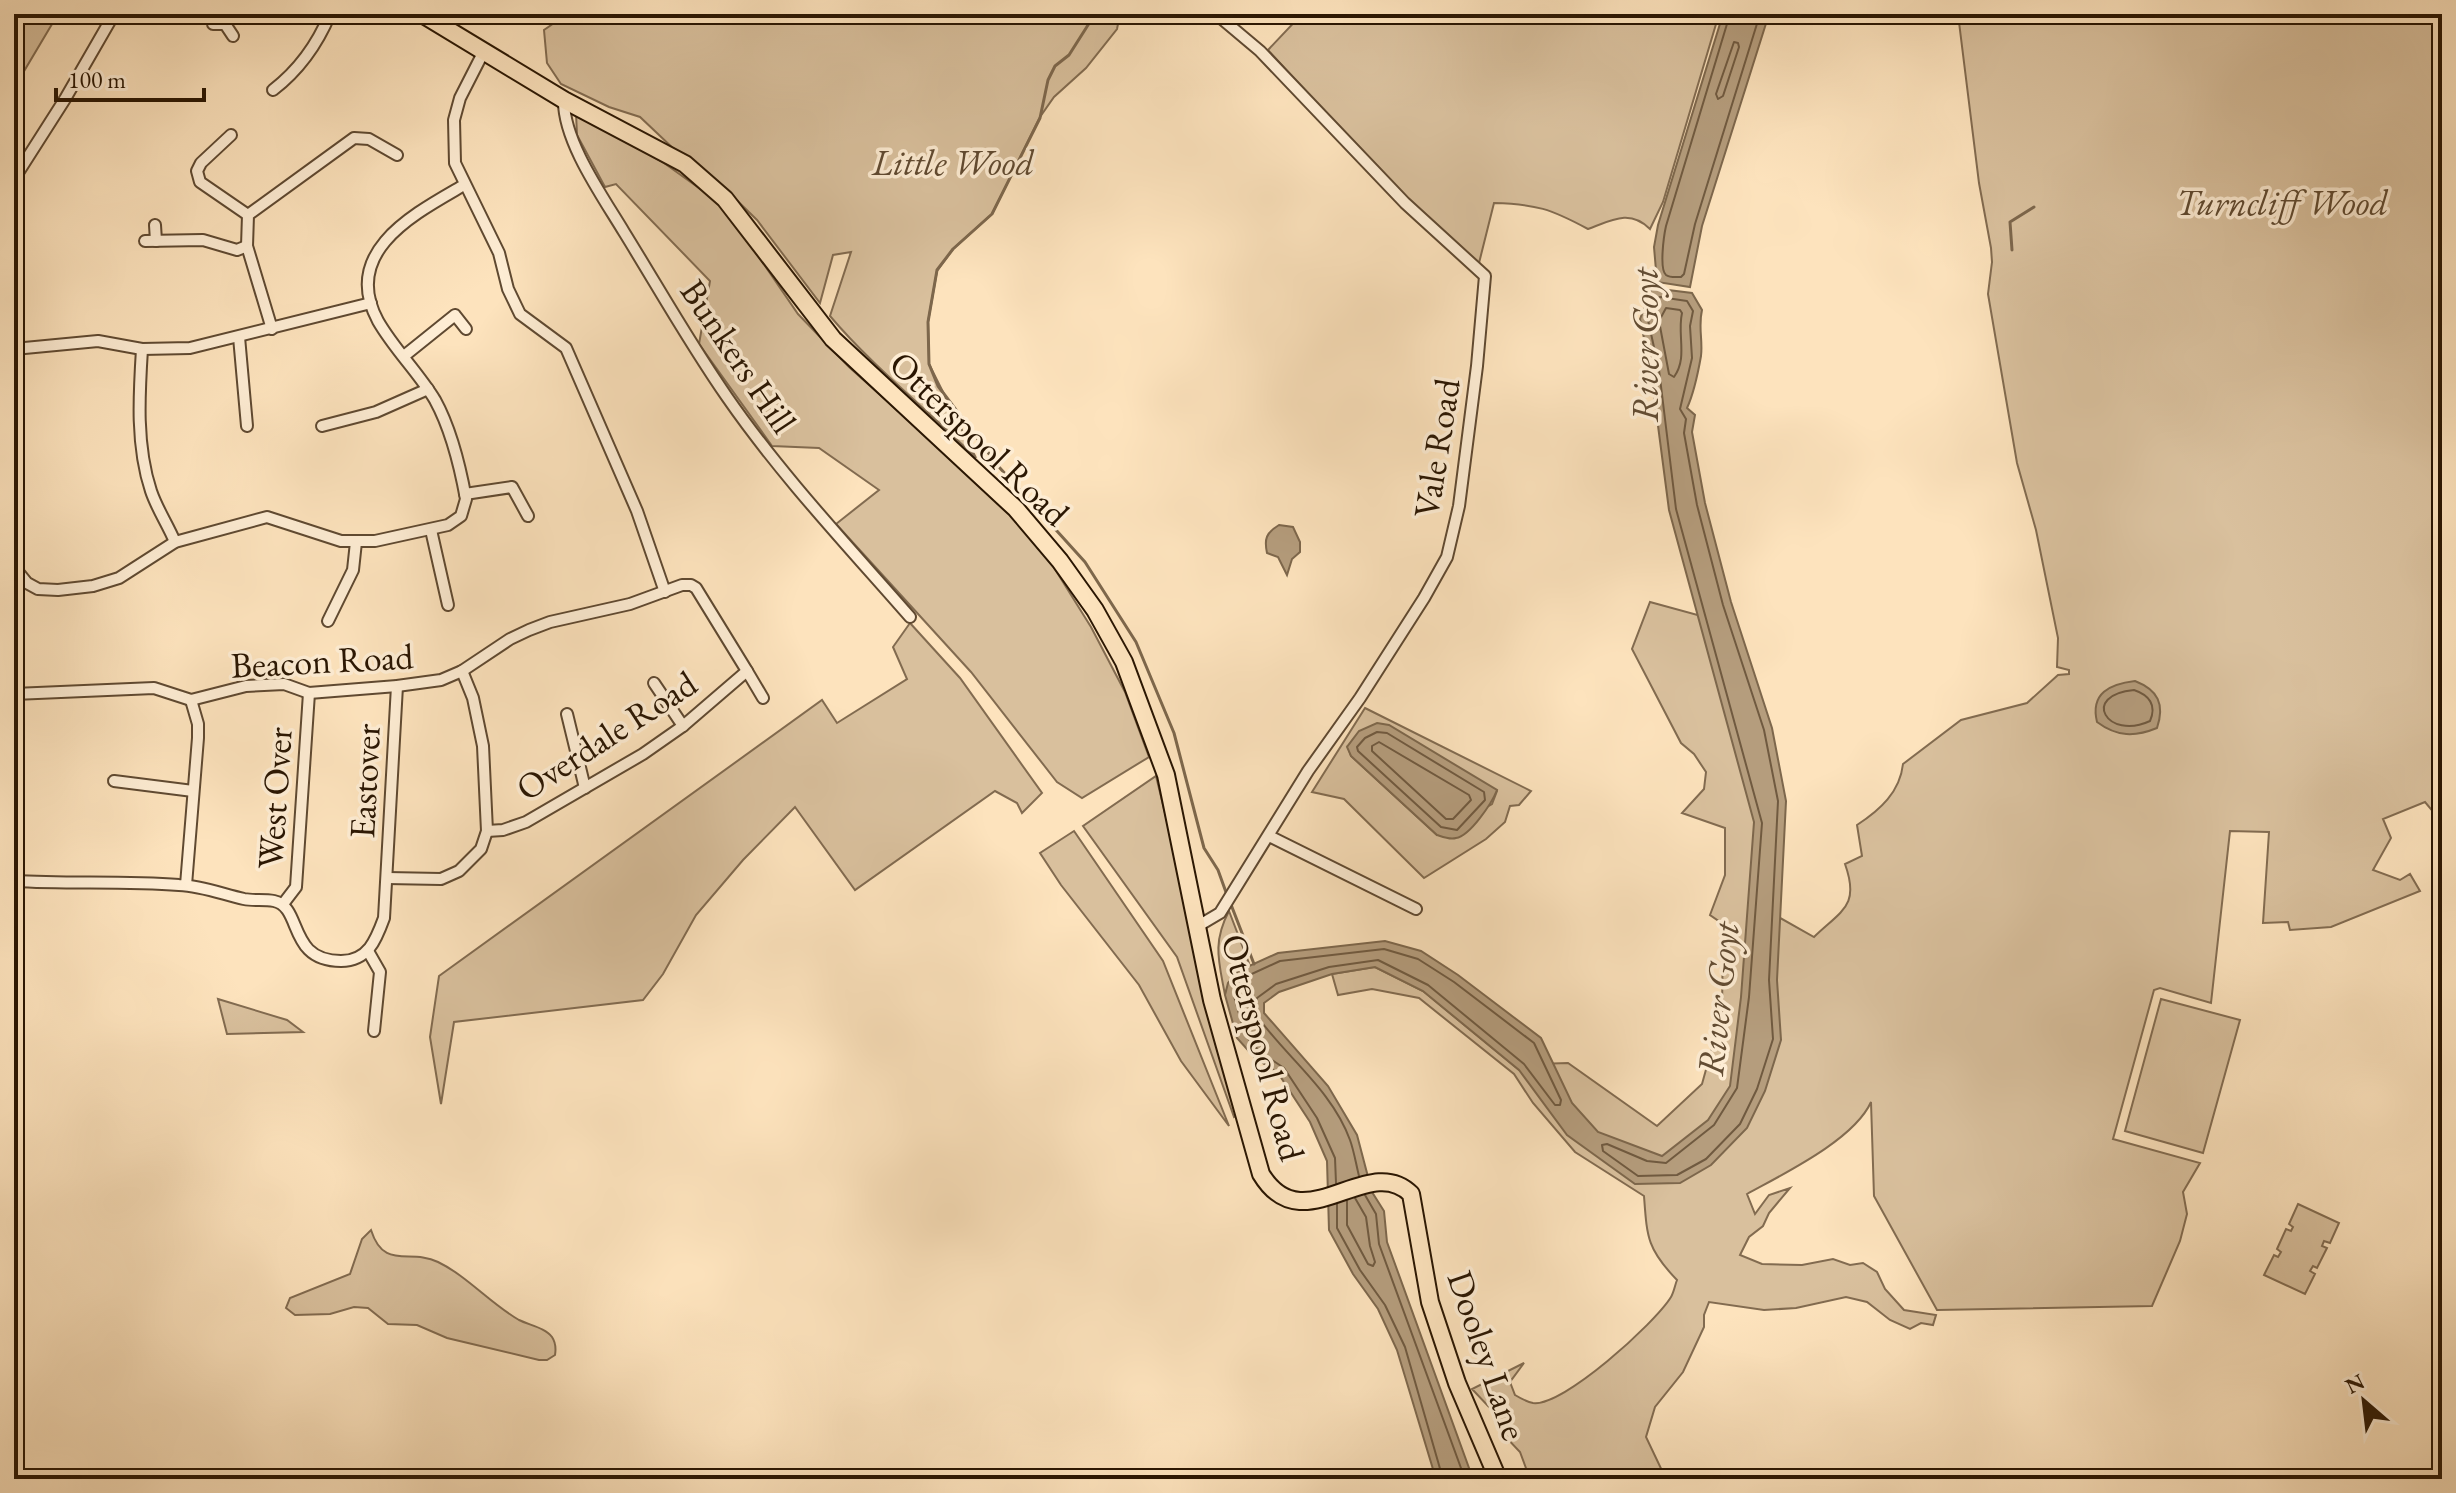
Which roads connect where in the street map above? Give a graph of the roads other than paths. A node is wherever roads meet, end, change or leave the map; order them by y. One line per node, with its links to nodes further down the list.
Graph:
1 (114, 14): 13 (street)
2 (330, 14): 9 (street)
3 (422, 14): 8 (main road, Otterspool Road)
4 (1216, 14): 52 (street, Vale Road)
5 (228, 19): 6 (street); 7 (street)
6 (213, 24)
7 (233, 36)
8 (484, 51): 10 (main road, Otterspool Road); 14 (street)
9 (273, 90)
10 (564, 100): 36 (street, Bunkers Hill); 58 (main road, Otterspool Road)
11 (231, 135): 15 (street)
12 (397, 155): 15 (street)
13 (14, 179)
14 (464, 185): 18 (street); 34 (street)
15 (248, 215): 17 (street)
16 (155, 225): 17 (street)
17 (247, 246): 19 (street)
18 (371, 303): 19 (street); 24 (street)
19 (272, 329): 21 (street)
20 (466, 329): 24 (street)
21 (239, 337): 23 (street); 26 (street)
22 (14, 349): 23 (street)
23 (142, 349): 31 (street)
24 (404, 356): 25 (street)
25 (428, 389): 27 (street); 28 (street)
26 (247, 426)
27 (322, 426)
28 (465, 494): 29 (street); 30 (street)
29 (528, 516)
30 (431, 530): 32 (street); 35 (street)
31 (175, 542): 32 (street); 33 (street)
32 (356, 542): 37 (street)
33 (15, 570)
34 (665, 592): 38 (street, Beacon Road); 39 (street, Overdale Road)
35 (448, 605)
36 (910, 617)
37 (328, 621)
38 (462, 671): 41 (street, Beacon Road); 51 (street)
39 (747, 671): 44 (street); 47 (street, Overdale Road)
40 (654, 683): 47 (street)
41 (397, 686): 42 (street, Beacon Road); 53 (street, Eastover)
42 (309, 693): 45 (street, Beacon Road); 56 (street, West Over)
43 (14, 694): 45 (street, Beacon Road)
44 (763, 698)
45 (191, 700): 50 (street)
46 (567, 714): 49 (street)
47 (683, 726): 49 (street, Overdale Road)
48 (114, 781): 50 (street)
49 (585, 788): 51 (street, Overdale Road)
50 (193, 791): 55 (street)
51 (487, 831): 53 (street, Overdale Road)
52 (1269, 836): 57 (street); 58 (street, Vale Road)
53 (387, 878): 59 (street)
54 (14, 881): 55 (street)
55 (186, 885): 56 (street)
56 (283, 904): 59 (street)
57 (1416, 909)
58 (1198, 926): 63 (main road, Otterspool Road)
59 (368, 951): 60 (street)
60 (374, 1031)
61 (2442, 1065): 62 (street)
62 (2442, 1160)
63 (1284, 1199): 64 (main road, Dooley Lane)
64 (1498, 1479)

